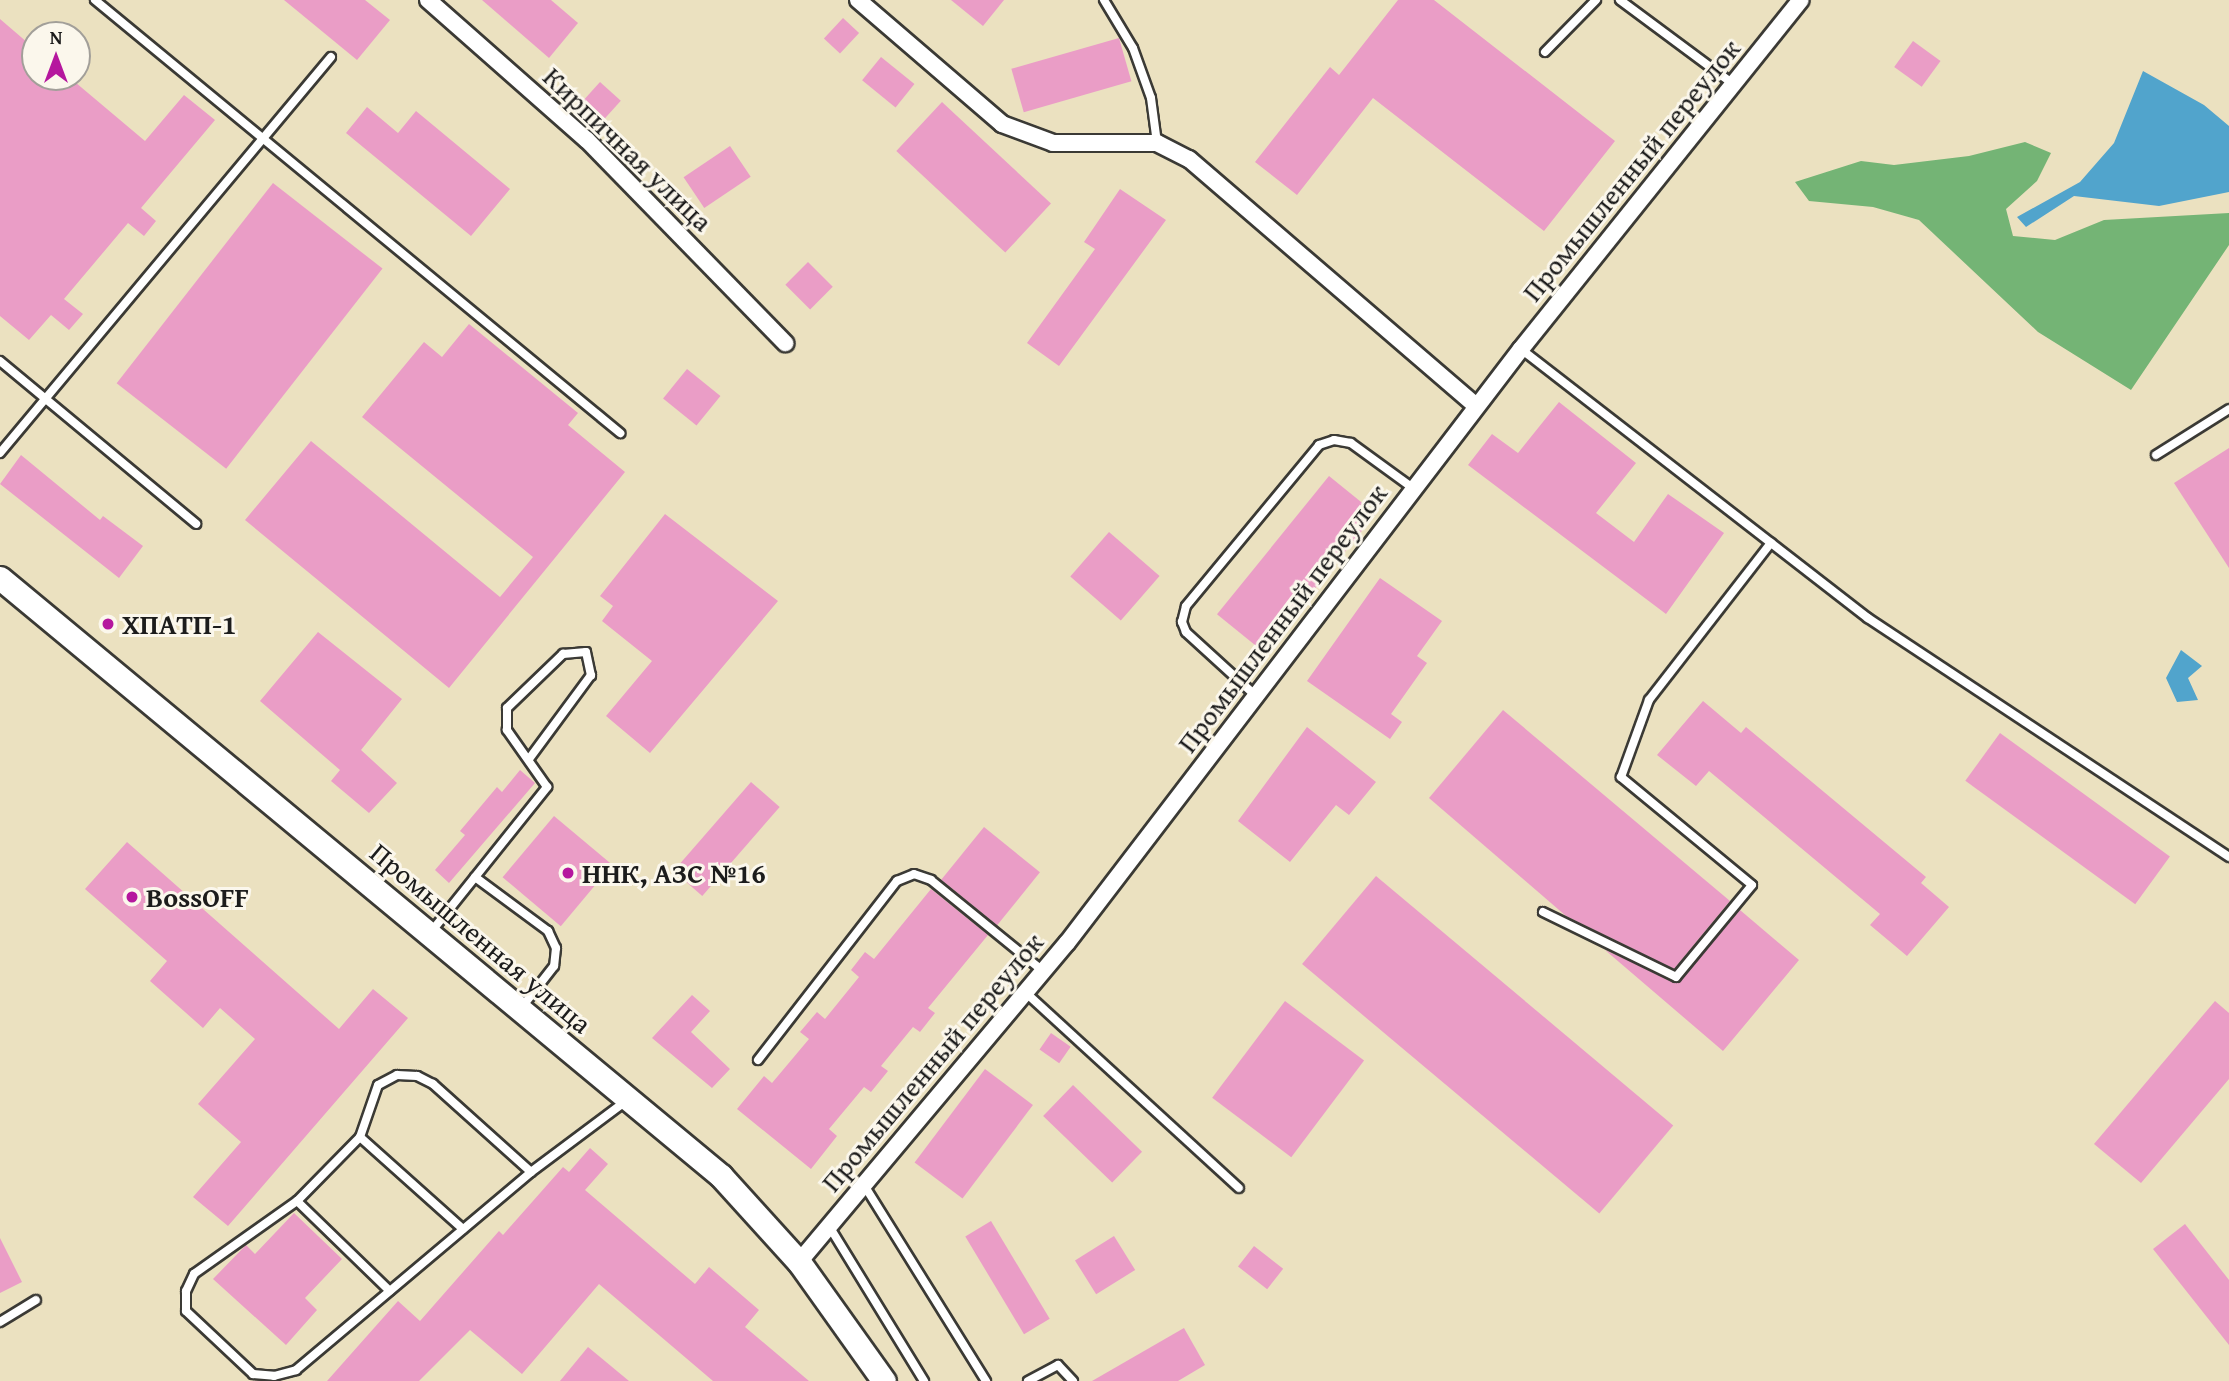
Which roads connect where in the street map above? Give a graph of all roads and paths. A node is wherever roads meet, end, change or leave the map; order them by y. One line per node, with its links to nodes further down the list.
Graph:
1 (95, 0): 11 (lane)
2 (428, 0): 13 (street, Кирпичная улица)
3 (858, 0): 12 (street)
4 (1104, 0): 12 (lane)
5 (1596, 0): 8 (lane)
6 (1620, 0): 10 (lane)
7 (1801, 0): 10 (street, Промышленный переулок)
8 (1545, 52)
9 (331, 57): 11 (lane)
10 (1733, 84): 14 (street, Промышленный переулок)
11 (265, 136): 16 (lane); 19 (lane)
12 (1157, 143): 17 (street)
13 (785, 343)
14 (1521, 349): 17 (street, Промышленный переулок); 24 (lane)
15 (0, 361): 16 (lane)
16 (44, 400): 20 (lane); 23 (lane)
17 (1476, 407): 22 (street, Промышленный переулок)
18 (2229, 409): 21 (lane)
19 (620, 433)
20 (0, 453)
21 (2156, 455)
22 (1414, 489): 26 (street, Промышленный переулок); 26 (lane)
23 (196, 524)
24 (1771, 543): 28 (lane); 30 (lane)
25 (0, 579): 31 (street, Промышленная улица)
26 (1256, 696): 32 (street, Промышленный переулок)
27 (529, 759): 27 (lane); 29 (lane)
28 (2229, 857)
29 (475, 877): 31 (lane); 34 (lane)
30 (1544, 912)
31 (429, 934): 34 (street, Промышленная улица)
32 (1043, 971): 33 (street, Промышленный переулок); 35 (lane)
33 (1025, 992): 39 (street, Промышленный переулок); 40 (lane)
34 (520, 1010): 36 (street, Промышленная улица)
35 (758, 1060)
36 (629, 1100): 38 (lane); 44 (street, Промышленная улица)
37 (360, 1137): 38 (lane); 41 (lane); 43 (lane)
38 (531, 1172): 43 (lane)
39 (864, 1185): 42 (street, Промышленный переулок); 50 (lane)
40 (1240, 1188)
41 (297, 1201): 45 (lane); 45 (lane)
42 (829, 1226): 44 (street, Промышленный переулок); 49 (lane)
43 (463, 1229): 45 (lane)
44 (799, 1262): 48 (street, Промышленная улица)
45 (390, 1291)
46 (36, 1300): 47 (lane)
47 (0, 1322)
48 (884, 1381)
49 (924, 1381)
50 (986, 1381)
51 (1027, 1381): 52 (lane)
52 (1073, 1381)

